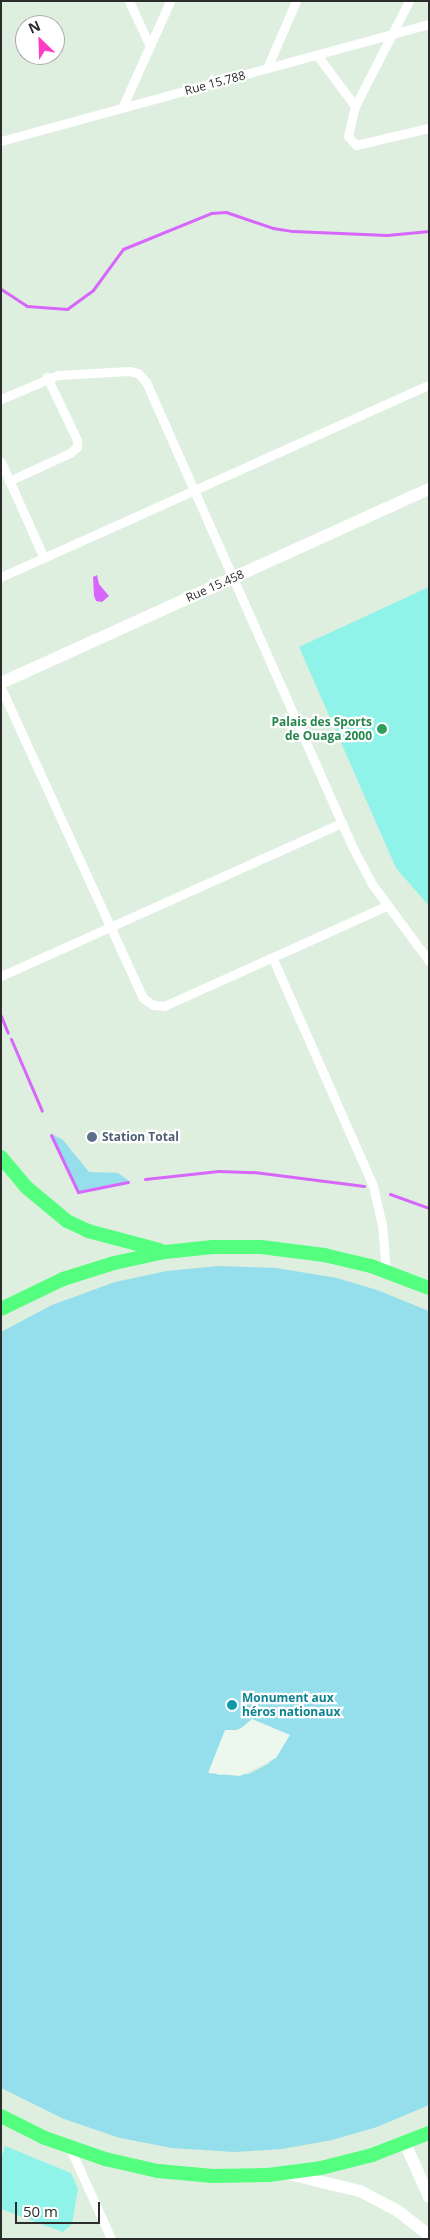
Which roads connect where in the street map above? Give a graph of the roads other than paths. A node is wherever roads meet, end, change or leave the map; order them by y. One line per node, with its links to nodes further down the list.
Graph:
1 (129, 1): 7 (street)
2 (170, 1): 7 (street)
3 (296, 1): 9 (street)
4 (410, 1): 6 (street)
5 (429, 24): 6 (street, Rue 15.788)
6 (394, 34): 8 (street, Rue 15.788); 10 (street)
7 (148, 44): 11 (street)
8 (317, 55): 9 (street, Rue 15.788); 10 (street)
9 (267, 68): 11 (street, Rue 15.788)
10 (355, 106): 12 (street)
11 (122, 108): 13 (street, Rue 15.788)
12 (429, 128)
13 (1, 142)
14 (47, 377): 16 (street); 18 (street); 20 (street)
15 (429, 385): 20 (street)
16 (1, 399)
17 (1, 462): 18 (street)
18 (9, 481): 21 (street)
19 (429, 489): 23 (main road, Rue 15.458)
20 (193, 491): 21 (street); 23 (street)
21 (44, 558): 22 (street)
22 (1, 577)
23 (231, 579): 24 (main road, Rue 15.458); 26 (street)
24 (1, 684)
25 (1, 688): 28 (street)
26 (342, 822): 27 (street); 28 (street)
27 (387, 906): 29 (street); 30 (street)
28 (110, 925): 29 (street); 31 (street)
29 (273, 959): 34 (street)
30 (429, 961)
31 (1, 976)
32 (1, 1157): 33 (main road)
33 (165, 1252): 34 (main road); 36 (main road)
34 (386, 1271): 35 (main road)
35 (429, 1288)
36 (1, 1309)
37 (1, 2116): 40 (main road)
38 (429, 2133): 39 (main road)
39 (405, 2143): 41 (main road); 42 (main road)
40 (70, 2148): 41 (main road); 44 (street)
41 (286, 2173): 43 (main road)
42 (429, 2197)
43 (429, 2236)
44 (111, 2239)

